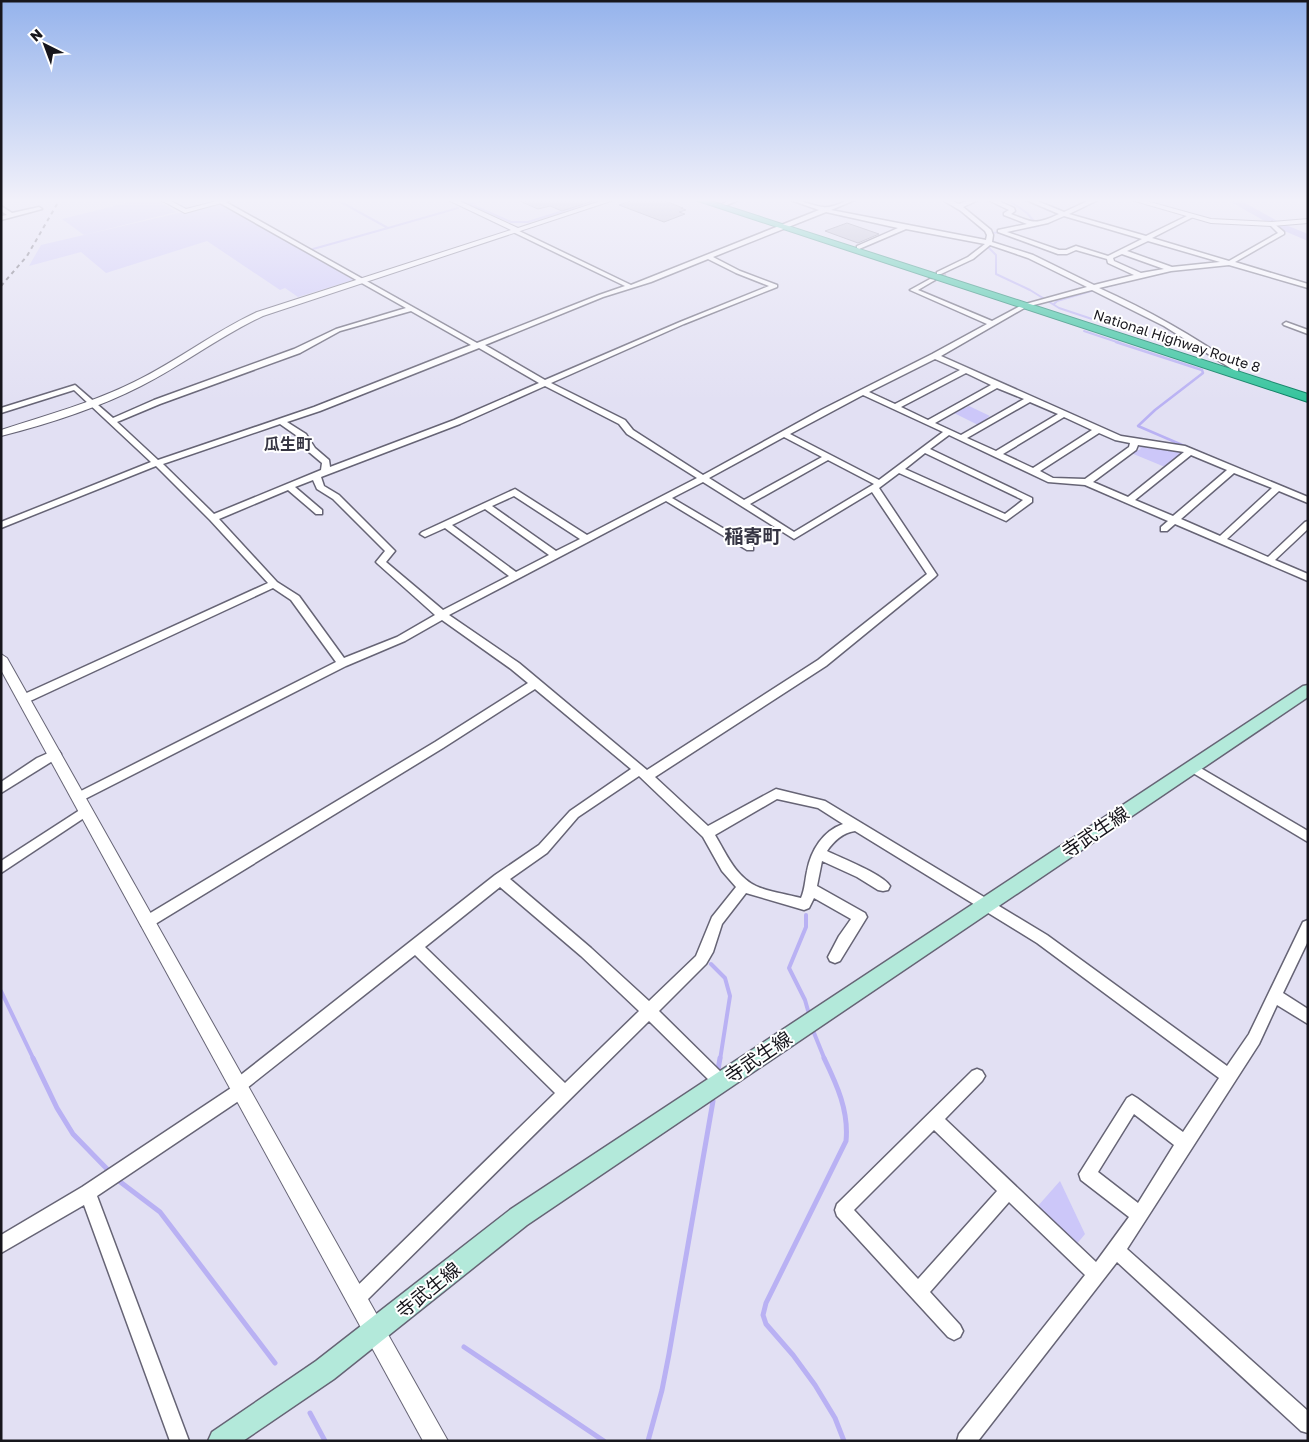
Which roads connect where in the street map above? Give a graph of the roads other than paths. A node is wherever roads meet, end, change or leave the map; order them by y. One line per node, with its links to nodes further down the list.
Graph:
1 (334, 266): 17 (street)
2 (405, 266): 17 (street)
3 (589, 266): 18 (street)
4 (684, 266): 18 (street)
5 (727, 266): 30 (street)
6 (910, 266): 21 (highway, National Highway Route 8)
7 (915, 266): 15 (highway, National Highway Route 8)
8 (961, 266): 15 (street)
9 (1052, 266): 20 (street)
10 (1123, 266): 16 (street)
11 (1163, 266): 14 (street)
12 (1197, 266): 14 (street)
13 (1240, 266): 19 (street)
14 (1171, 269): 16 (street)
15 (941, 275): 21 (highway, National Highway Route 8); 23 (street)
16 (1140, 275): 20 (street)
17 (360, 281): 22 (street); 36 (street)
18 (629, 286): 26 (street)
19 (1308, 286)
20 (1094, 288): 21 (street); 28 (street)
21 (1028, 305): 23 (street); 28 (highway, National Highway Route 8); 34 (highway, National Highway Route 8)
22 (411, 310): 26 (street); 40 (street)
23 (991, 323): 27 (street)
24 (1286, 324): 25 (street)
25 (1308, 332)
26 (478, 346): 30 (street); 41 (street)
27 (935, 356): 29 (street); 32 (street)
28 (1235, 369): 33 (highway, National Highway Route 8)
29 (966, 370): 31 (street); 37 (street)
30 (546, 384): 57 (street); 58 (street)
31 (997, 385): 35 (street); 42 (street)
32 (863, 392): 37 (street); 46 (street)
33 (1308, 394)
34 (1308, 398)
35 (1030, 399): 39 (street); 47 (street)
36 (92, 403): 38 (street); 40 (street); 45 (street)
37 (896, 408): 42 (street)
38 (1, 411)
39 (1064, 414): 43 (street); 51 (street)
40 (112, 421): 53 (street)
41 (282, 422): 53 (street); 57 (street)
42 (928, 423): 44 (street)
43 (1099, 429): 48 (street); 56 (street)
44 (948, 432): 47 (street); 49 (street)
45 (1, 434)
46 (784, 434): 52 (street); 58 (street)
47 (962, 438): 51 (street)
48 (1134, 442): 50 (street); 59 (street)
49 (925, 450): 55 (street); 55 (street)
50 (1190, 451): 54 (street); 64 (street)
51 (996, 454): 56 (street)
52 (828, 457): 60 (street); 66 (street)
53 (158, 463): 69 (street); 71 (street)
54 (1233, 469): 62 (street); 70 (street)
55 (899, 470): 60 (street)
56 (1033, 472): 59 (street)
57 (321, 474): 61 (street); 84 (street)
58 (704, 478): 63 (street); 66 (street)
59 (1087, 482): 64 (street)
60 (877, 486): 66 (street); 92 (street)
61 (290, 487): 68 (street); 69 (street)
62 (1278, 488): 65 (street); 77 (street)
63 (666, 498): 76 (street); 78 (street)
64 (1129, 500): 70 (street)
65 (1308, 500)
66 (744, 504)
67 (485, 506): 72 (street); 76 (street); 79 (street)
68 (319, 512)
69 (213, 518): 83 (street)
70 (1174, 520): 74 (street); 77 (street)
71 (1, 524)
72 (445, 524): 75 (street); 81 (street)
73 (1308, 524): 80 (street)
74 (1164, 529)
75 (425, 534)
76 (587, 538): 79 (street)
77 (1221, 540): 80 (street)
78 (750, 548)
79 (555, 555): 81 (street)
80 (1269, 561): 82 (street)
81 (515, 576): 84 (street)
82 (1308, 578)
83 (274, 584): 86 (street); 89 (street)
84 (442, 615): 86 (street); 87 (street)
85 (1, 658): 89 (street)
86 (342, 662): 94 (street)
87 (536, 683): 92 (street); 105 (street)
88 (1308, 690): 91 (main road, 寺武生線)
89 (24, 699): 90 (street)
90 (55, 754): 93 (street); 94 (street)
91 (1192, 767): 97 (street); 104 (main road, 寺武生線)
92 (642, 774): 96 (street); 100 (street)
93 (1, 788)
94 (83, 804): 99 (street); 105 (street)
95 (856, 826): 96 (street); 98 (street); 104 (street)
96 (707, 833): 101 (street)
97 (1308, 837)
98 (820, 854): 102 (street); 103 (street)
99 (1, 868)
100 (500, 879): 107 (street); 110 (street)
101 (744, 886): 103 (street); 110 (street)
102 (883, 886)
103 (811, 889): 108 (street)
104 (986, 905): 113 (street); 114 (main road, 寺武生線)
105 (147, 922): 115 (street)
106 (1308, 926): 109 (street)
107 (415, 946): 115 (street); 116 (street)
108 (835, 957)
109 (1275, 996): 111 (street); 113 (street)
110 (651, 1011): 114 (street); 116 (street)
111 (1308, 1017)
112 (977, 1076): 117 (street)
113 (1229, 1076): 118 (street)
114 (721, 1082): 128 (main road, 寺武生線)
115 (240, 1088): 120 (street); 126 (street)
116 (566, 1094): 126 (street)
117 (934, 1119): 119 (street); 125 (street)
118 (1185, 1143): 121 (street); 121 (street)
119 (1009, 1190): 124 (street); 125 (street)
120 (88, 1194): 122 (street); 130 (street)
121 (1140, 1215): 123 (street)
122 (1, 1244)
123 (1116, 1250): 124 (street); 129 (street)
124 (1096, 1274): 133 (street)
125 (918, 1292): 127 (street)
126 (356, 1299): 128 (street)
127 (954, 1331)
128 (375, 1332): 131 (main road, 寺武生線); 132 (street)
129 (1308, 1424)
130 (180, 1441)
131 (221, 1441)
132 (436, 1441)
133 (966, 1441)

